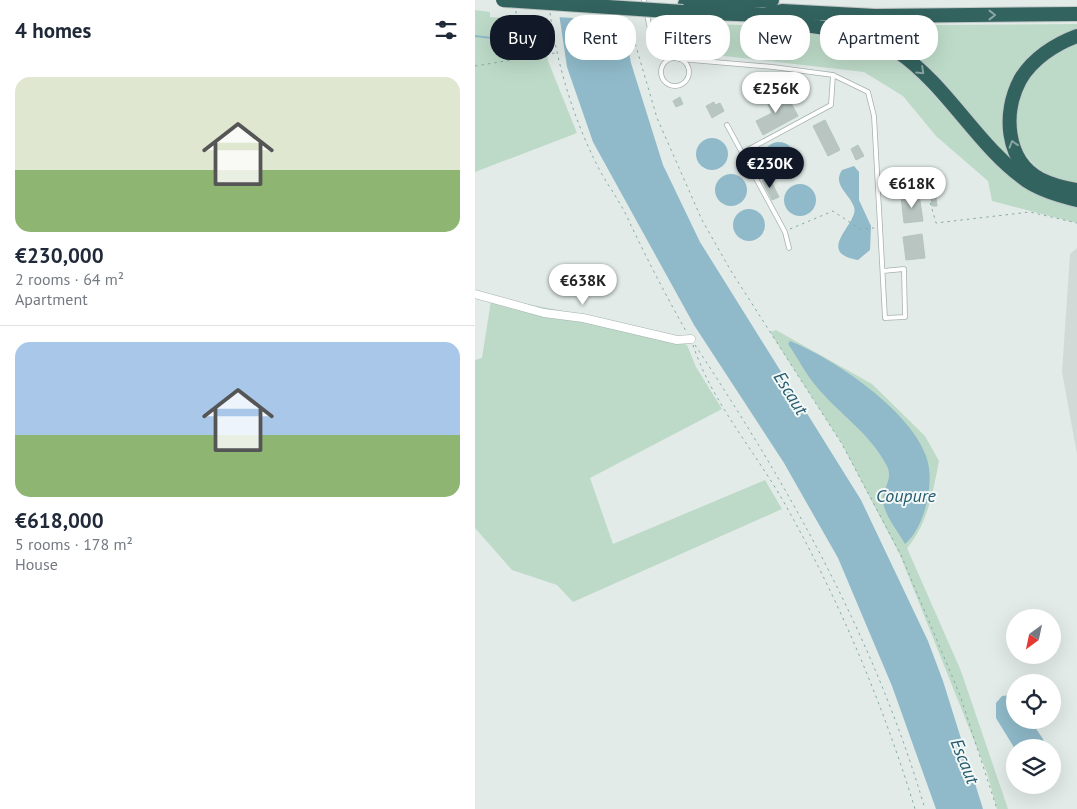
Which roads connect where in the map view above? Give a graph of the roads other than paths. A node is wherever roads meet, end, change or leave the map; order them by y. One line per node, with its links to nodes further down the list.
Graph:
1 (503, 0): 5 (highway, bridge)
2 (617, 0): 5 (highway)
3 (644, 0): 7 (lane)
4 (772, 0): 5 (highway)
5 (683, 8): 8 (highway)
6 (1077, 14): 8 (highway, one-way to 6)
7 (647, 15)
8 (763, 15)
9 (810, 25): 17 (highway, one-way to 17)
10 (1077, 36): 16 (highway, one-way to 10)
11 (679, 58): 11 (lane)
12 (700, 60): 13 (lane)
13 (833, 75): 15 (lane); 19 (lane)
14 (727, 125): 15 (lane)
15 (742, 153): 18 (lane)
16 (1077, 190)
17 (1077, 200)
18 (789, 248)
19 (883, 271): 19 (lane)
20 (475, 294): 21 (street)
21 (691, 339)

